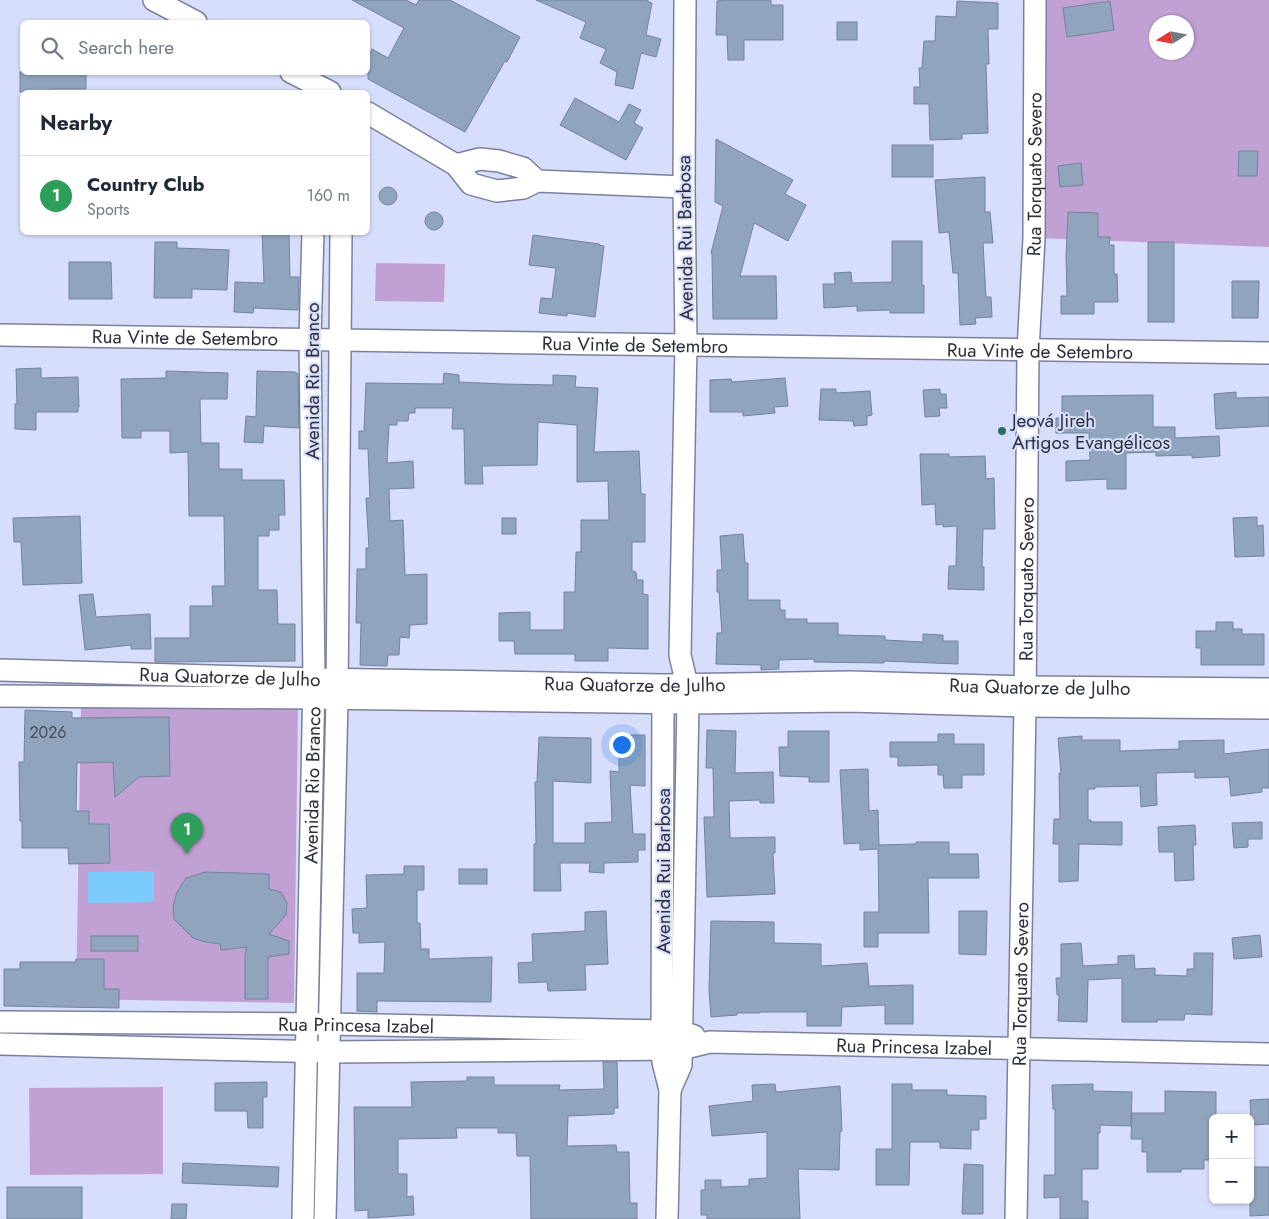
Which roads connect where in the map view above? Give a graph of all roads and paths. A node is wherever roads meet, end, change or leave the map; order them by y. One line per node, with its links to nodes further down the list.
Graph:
1 (154, 0): 4 (street)
2 (685, 0): 10 (street, Avenida Rui Barbosa)
3 (1035, 0): 17 (street, Rua Torquato Severo)
4 (192, 20)
5 (296, 75): 6 (street)
6 (321, 90)
7 (370, 114): 8 (street)
8 (456, 165): 9 (street); 9 (street)
9 (537, 182): 10 (street)
10 (684, 188): 16 (street, Avenida Rui Barbosa)
11 (313, 235): 14 (street, Avenida Rio Branco)
12 (341, 235): 15 (street, Avenida Rio Branco)
13 (0, 335): 14 (street, Rua Vinte de Setembro)
14 (310, 338): 15 (street, Rua Vinte de Setembro); 23 (street, Avenida Rio Branco)
15 (339, 340): 16 (street, Rua Vinte de Setembro); 24 (street, Avenida Rio Branco)
16 (686, 344): 17 (street, Rua Vinte de Setembro); 19 (street, Avenida Rui Barbosa)
17 (1028, 351): 18 (street, Rua Vinte de Setembro); 31 (street, Rua Torquato Severo)
18 (1269, 354)
19 (680, 655): 26 (street, Avenida Rui Barbosa); 27 (street, Avenida Rui Barbosa)
20 (0, 670): 21 (street, Rua Quatorze de Julho)
21 (117, 673): 22 (street, Rua Quatorze de Julho); 29 (street)
22 (198, 676): 23 (street, Rua Quatorze de Julho); 30 (street)
23 (314, 688): 24 (street, Rua Quatorze de Julho); 30 (street, Rua Quatorze de Julho); 33 (street, Avenida Rio Branco)
24 (337, 689): 26 (street, Rua Quatorze de Julho); 34 (street, Avenida Rio Branco)
25 (1269, 689): 31 (street, Rua Quatorze de Julho)
26 (664, 694): 27 (street, Rua Quatorze de Julho); 40 (street, Avenida Rui Barbosa)
27 (687, 694): 31 (street, Rua Quatorze de Julho); 40 (street, Avenida Rui Barbosa)
28 (0, 696): 29 (street, Rua Quatorze de Julho)
29 (114, 697): 30 (street, Rua Quatorze de Julho)
30 (198, 697)
31 (1025, 697): 32 (street, Rua Quatorze de Julho); 42 (street, Rua Torquato Severo)
32 (1269, 708)
33 (312, 784): 34 (street); 35 (street, Avenida Rio Branco)
34 (335, 784): 36 (street, Avenida Rio Branco)
35 (309, 942): 36 (street); 38 (street, Avenida Rio Branco)
36 (332, 943): 39 (street, Avenida Rio Branco)
37 (0, 1022): 38 (street, Rua Princesa Izabel)
38 (308, 1024): 39 (street, Rua Princesa Izabel); 43 (street, Avenida Rio Branco)
39 (330, 1024): 40 (street, Rua Princesa Izabel); 44 (street, Avenida Rio Branco)
40 (672, 1040): 42 (street, Rua Princesa Izabel); 44 (street, Rua Princesa Izabel); 48 (street, Avenida Rui Barbosa)
41 (0, 1044): 43 (street, Rua Princesa Izabel)
42 (1020, 1049): 45 (street, Rua Princesa Izabel); 49 (street, Rua Torquato Severo)
43 (308, 1050): 44 (street, Rua Princesa Izabel); 46 (street, Avenida Rio Branco)
44 (330, 1052): 47 (street, Avenida Rio Branco)
45 (1269, 1054)
46 (303, 1219)
47 (325, 1219)
48 (667, 1219)
49 (1016, 1219)

